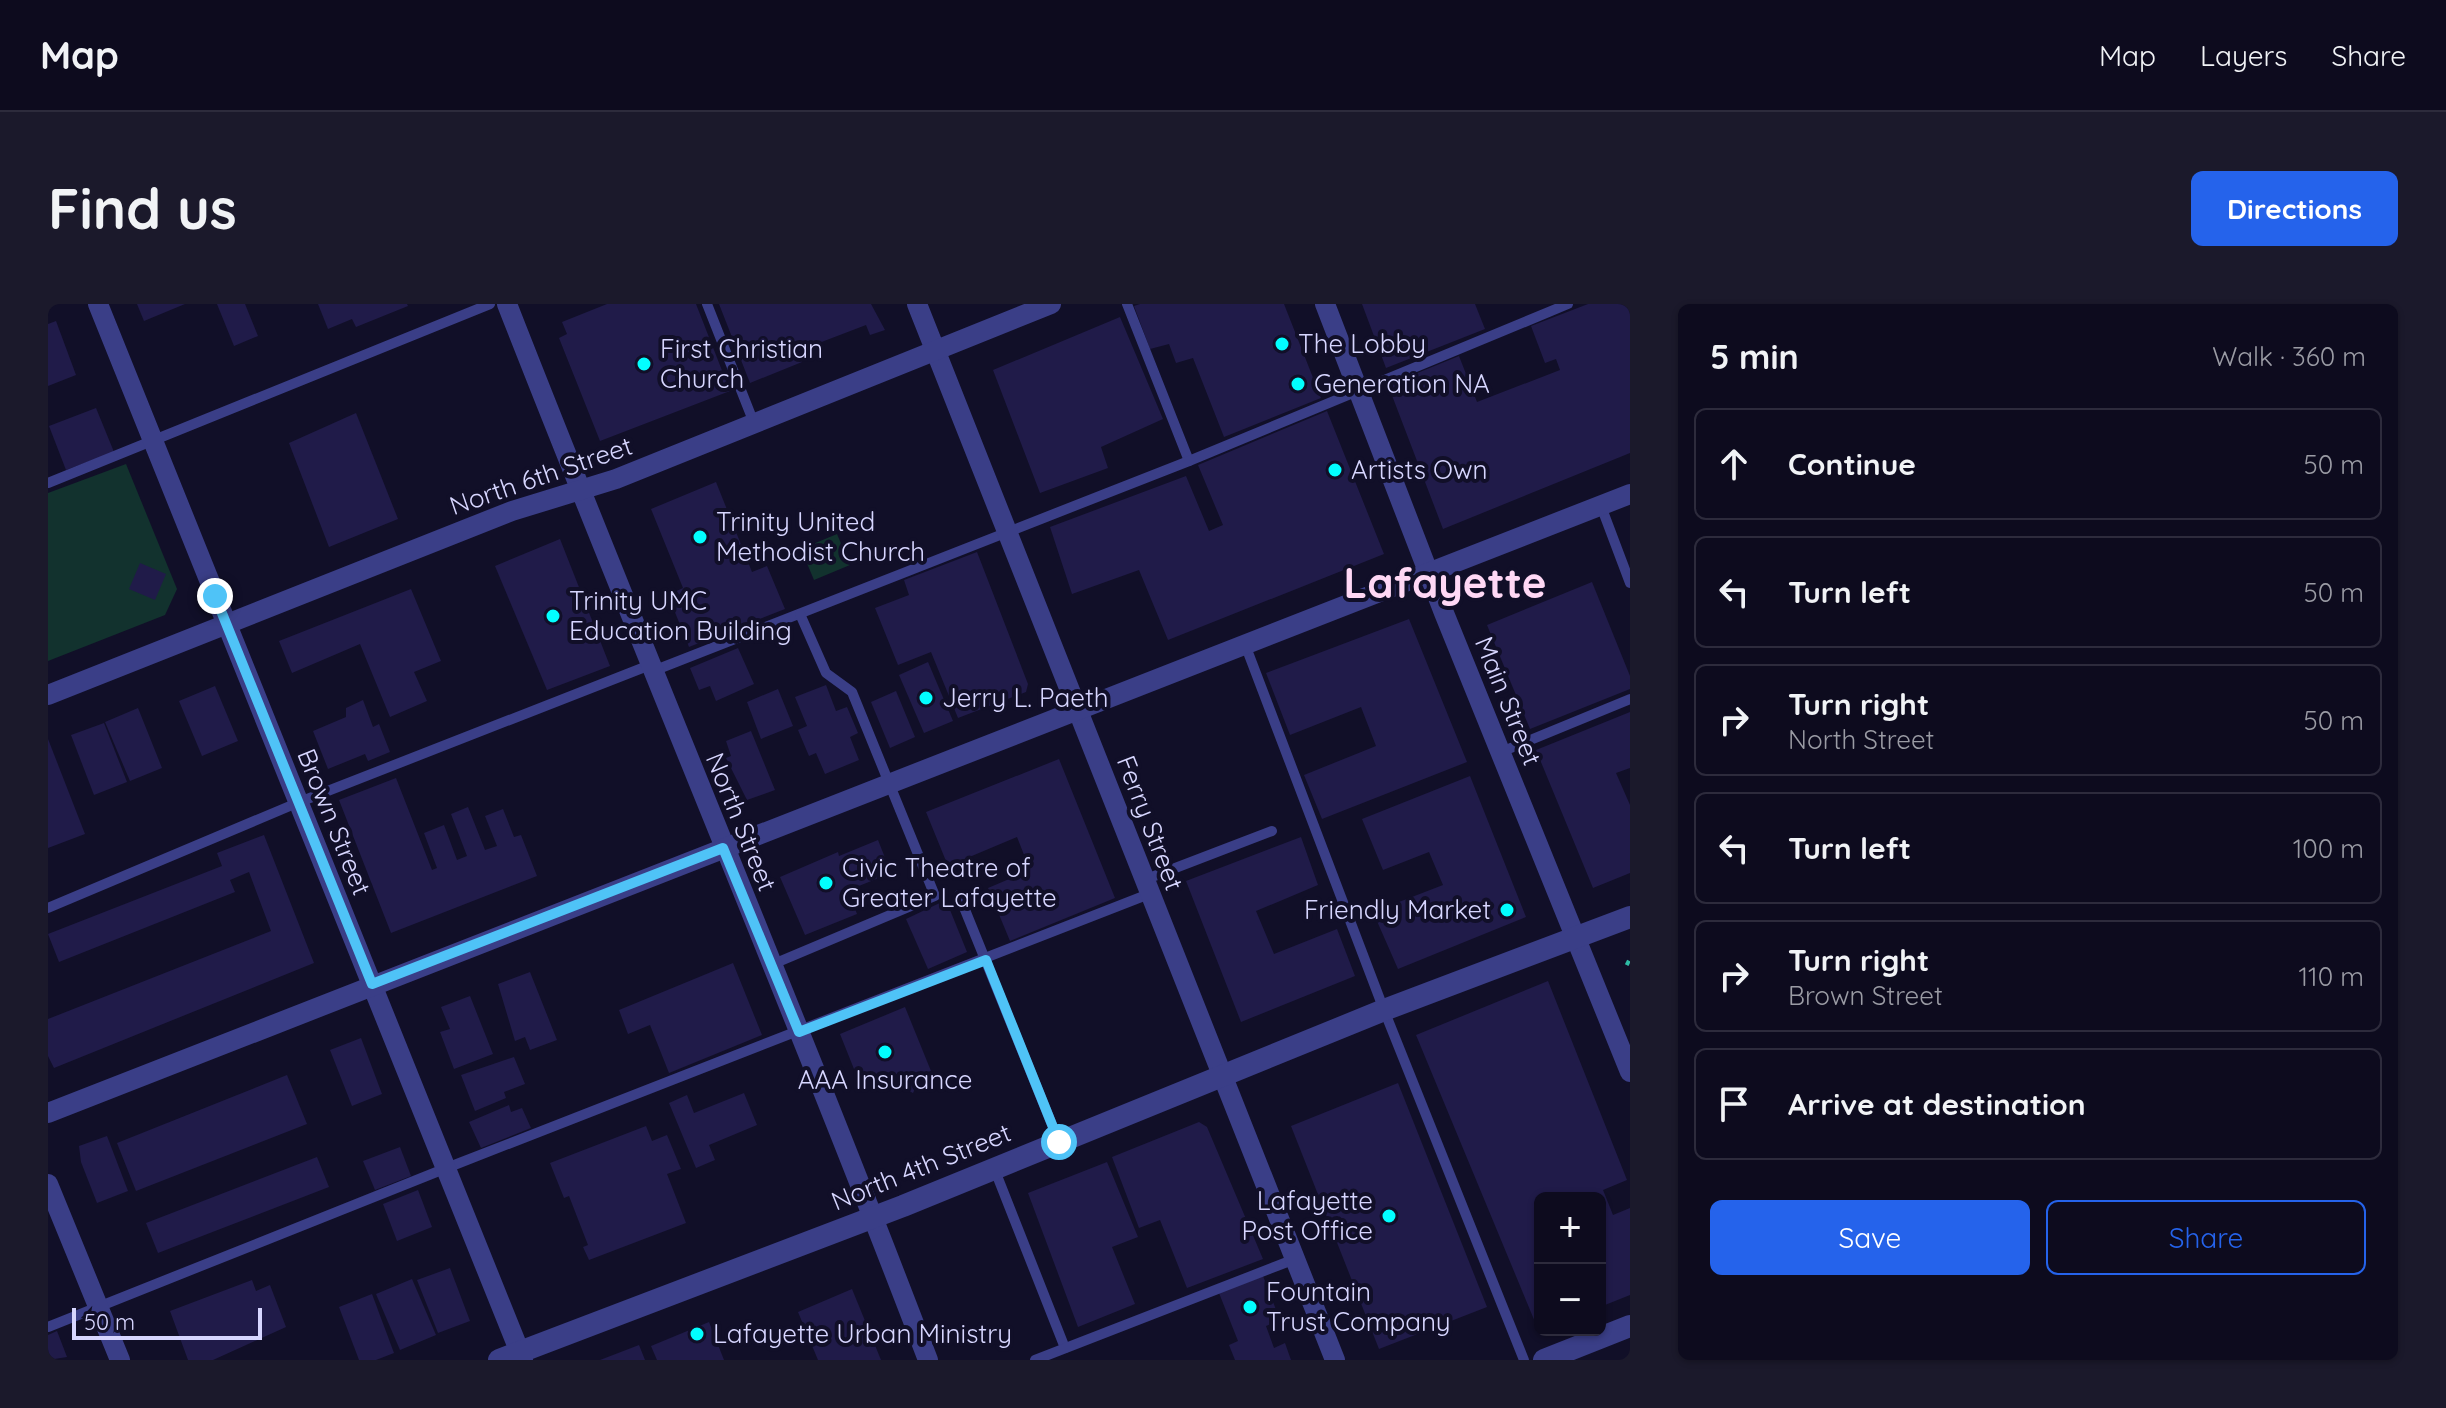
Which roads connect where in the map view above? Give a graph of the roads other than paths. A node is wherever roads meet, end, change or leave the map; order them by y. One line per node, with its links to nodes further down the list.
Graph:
1 (98, 304): 13 (street, Brown Street)
2 (490, 304): 13 (lane)
3 (507, 304): 16 (street, North Street)
4 (707, 304): 12 (lane)
5 (917, 304): 10 (street, Ferry Street)
6 (1051, 304): 10 (street, North 6th Street)
7 (1127, 304): 14 (lane)
8 (1325, 304): 11 (street, Main Street)
9 (1568, 304): 11 (lane)
10 (935, 350): 12 (street, North 6th Street); 19 (street, Ferry Street)
11 (1358, 391): 14 (lane); 20 (street, Main Street)
12 (754, 423): 16 (street, North 6th Street)
13 (153, 442): 15 (lane); 23 (street, Brown Street)
14 (1189, 461): 19 (lane)
15 (48, 483)
16 (580, 490): 23 (street, North 6th Street); 25 (street, North Street)
17 (1630, 494): 18 (street)
18 (1601, 506): 20 (street); 21 (lane)
19 (1007, 533): 22 (lane); 28 (street, Ferry Street)
20 (1430, 575): 24 (street); 29 (street, Main Street)
21 (1630, 583)
22 (800, 614): 25 (lane); 30 (lane)
23 (227, 624): 26 (street, North 6th Street); 31 (street, Brown Street)
24 (1246, 647): 28 (street); 42 (lane)
25 (651, 668): 31 (lane); 33 (street, North Street)
26 (48, 695)
27 (1630, 699): 29 (lane)
28 (1079, 712): 30 (street); 34 (street, Ferry Street)
29 (1501, 752): 38 (street, Main Street)
30 (890, 783): 33 (street); 40 (lane)
31 (297, 803): 36 (lane); 41 (street, Brown Street)
32 (1272, 831): 34 (lane)
33 (723, 848): 40 (street, North Street); 41 (street)
34 (1146, 887): 39 (lane); 45 (street, Ferry Street)
35 (959, 895): 39 (lane)
36 (48, 908)
37 (1630, 917): 38 (street, North 4th Street)
38 (1576, 937): 42 (street, North 4th Street); 44 (street, Main Street)
39 (986, 960): 43 (lane); 47 (lane)
40 (771, 965): 43 (street, North Street)
41 (372, 984): 46 (street); 49 (street, Brown Street)
42 (1384, 1010): 45 (street, North 4th Street); 62 (lane)
43 (799, 1032): 49 (lane); 51 (street, North Street)
44 (1630, 1072)
45 (1221, 1076): 47 (street, North 4th Street); 52 (street, Ferry Street)
46 (48, 1113)
47 (1059, 1142): 48 (street, North 4th Street)
48 (994, 1168): 51 (street, North 4th Street); 56 (lane)
49 (444, 1169): 53 (lane); 57 (street, Brown Street)
50 (48, 1184): 53 (street)
51 (874, 1217): 57 (street, North 4th Street); 59 (street, North Street)
52 (1295, 1259): 56 (lane); 61 (street, Ferry Street)
53 (99, 1308): 55 (lane); 58 (street)
54 (1630, 1326): 63 (street)
55 (48, 1327)
56 (1065, 1348): 60 (lane)
57 (514, 1357)
58 (120, 1360)
59 (928, 1360)
60 (1035, 1360)
61 (1335, 1360)
62 (1524, 1360)
63 (1544, 1360)

